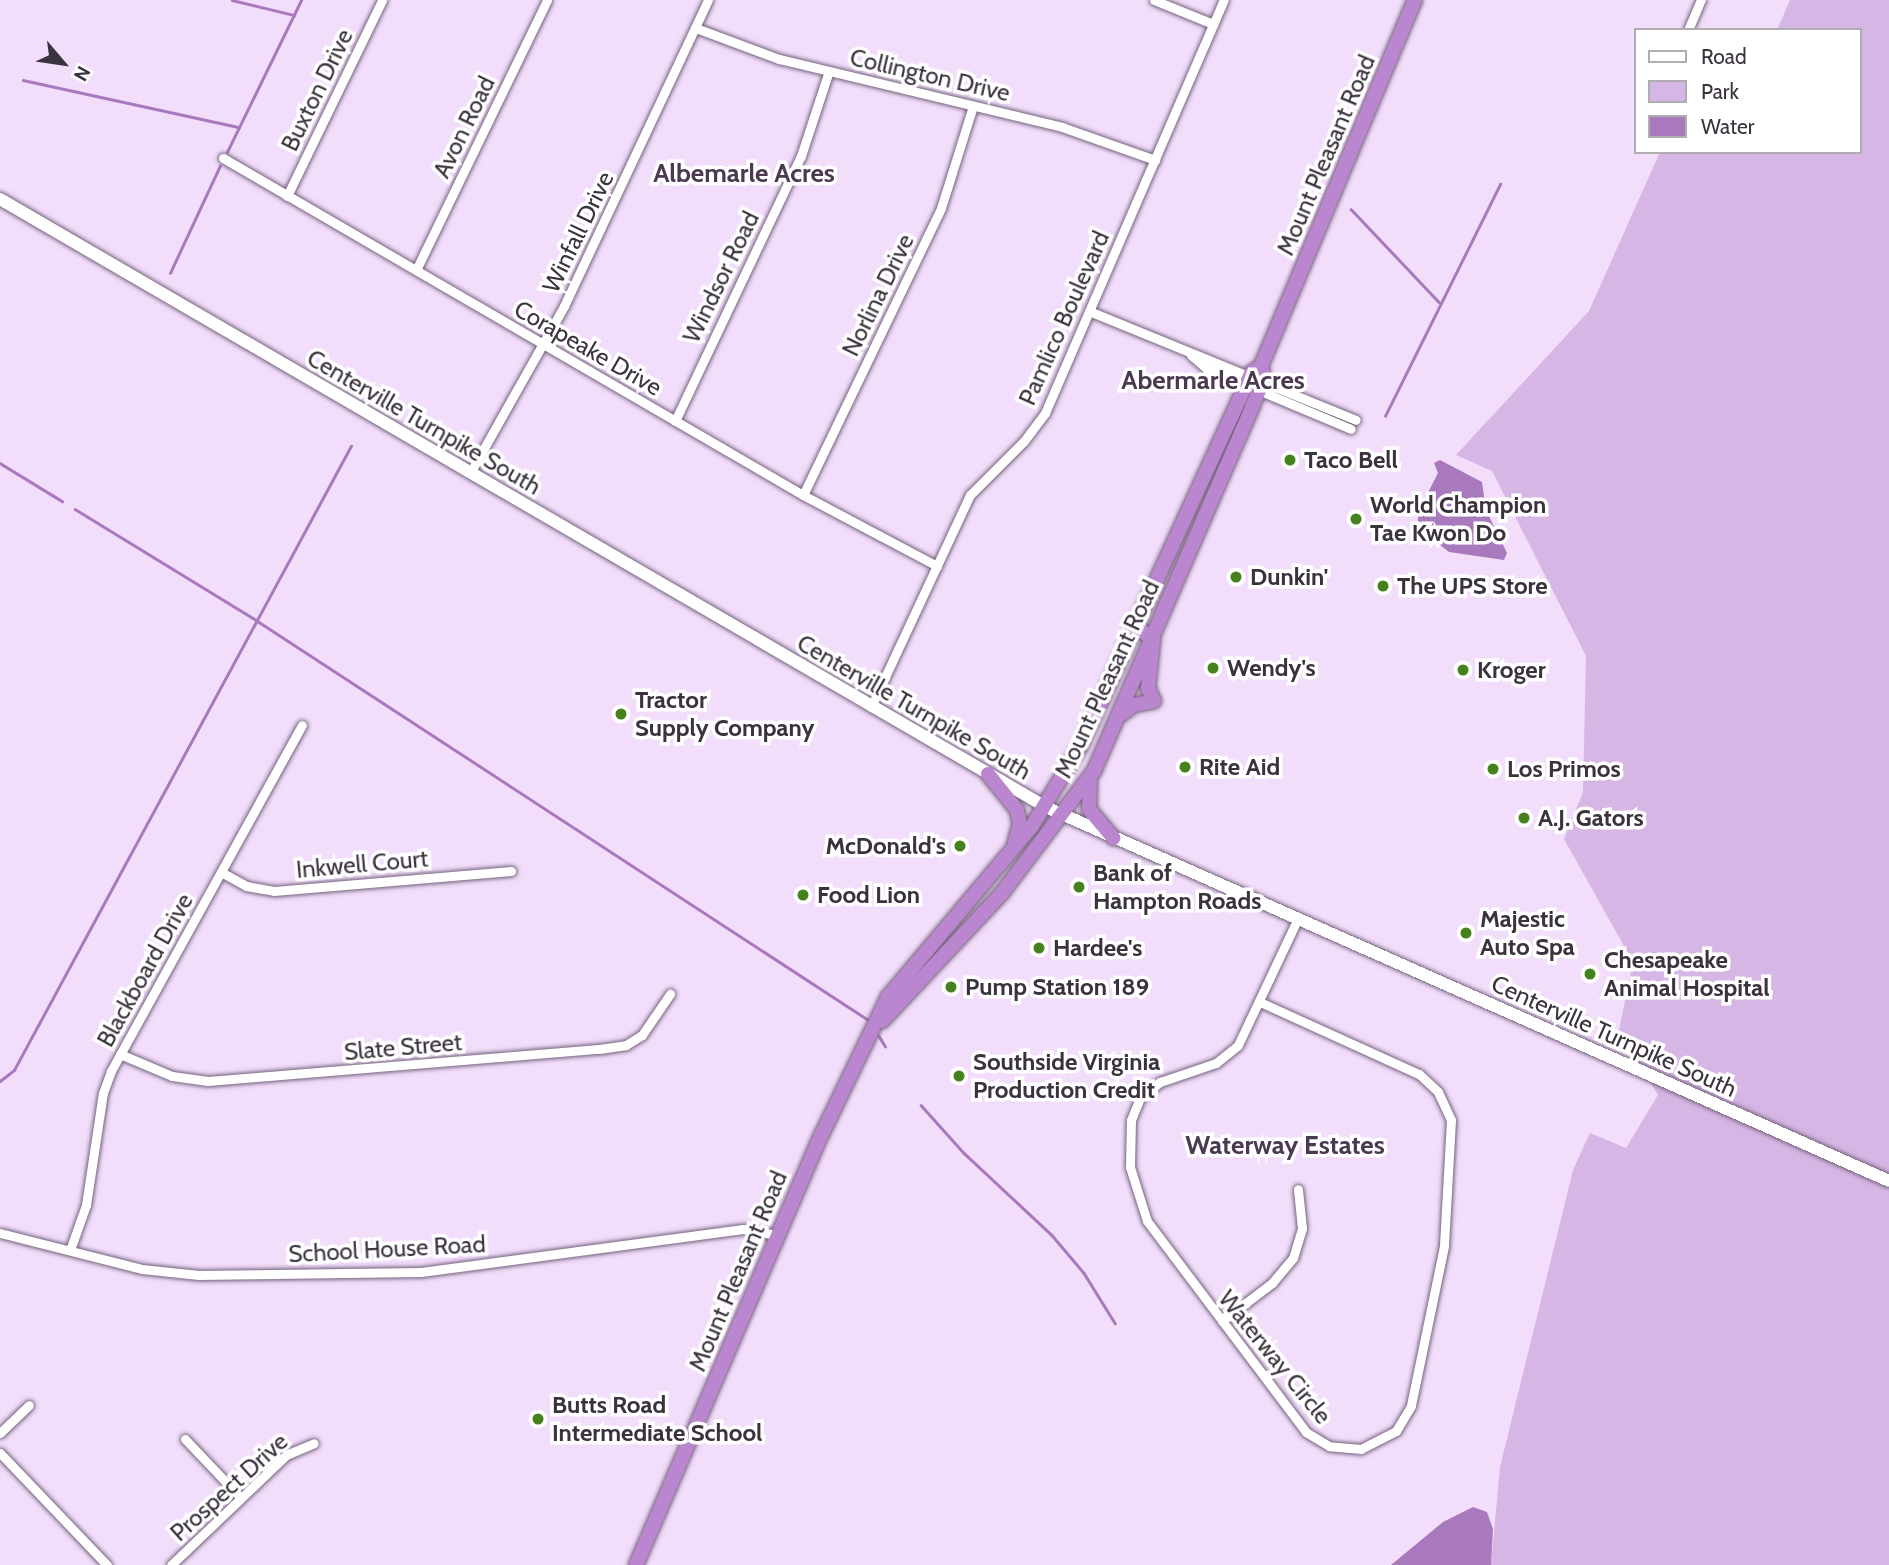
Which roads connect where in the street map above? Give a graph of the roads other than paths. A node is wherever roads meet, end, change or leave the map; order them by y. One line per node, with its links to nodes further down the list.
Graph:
1 (382, 0): 15 (street, Buxton Drive)
2 (547, 0): 17 (street, Avon Road)
3 (708, 0): 9 (street, Winfall Drive)
4 (1154, 0): 8 (street)
5 (1224, 0): 8 (street, Pamlico Boulevard)
6 (1415, 0): 20 (highway, Mount Pleasant Road)
7 (1701, 0): 10 (street)
8 (1213, 24): 14 (street, Pamlico Boulevard)
9 (696, 28): 11 (street, Collington Drive); 19 (street, Winfall Drive)
10 (1689, 28)
11 (829, 71): 12 (street, Collington Drive); 21 (street, Windsor Road)
12 (973, 106): 14 (street, Collington Drive); 24 (street, Norlina Drive)
13 (223, 158): 15 (street, Corapeake Drive)
14 (1154, 160): 18 (street, Pamlico Boulevard)
15 (287, 196): 17 (street, Corapeake Drive)
16 (0, 199): 23 (main road, Centerville Turnpike South)
17 (416, 271): 19 (street, Corapeake Drive)
18 (1089, 311): 20 (street); 25 (street, Pamlico Boulevard)
19 (544, 344): 21 (street, Corapeake Drive); 23 (street, Winfall Drive)
20 (1256, 379): 22 (street); 26 (highway, Mount Pleasant Road); 27 (highway, Mount Pleasant Road)
21 (675, 421): 24 (street, Corapeake Drive)
22 (1353, 424)
23 (470, 473): 28 (main road, Centerville Turnpike South)
24 (803, 495): 25 (street, Corapeake Drive)
25 (937, 566): 28 (street, Pamlico Boulevard)
26 (1135, 625): 27 (highway); 33 (highway, Mount Pleasant Road)
27 (1153, 640): 29 (highway, Mount Pleasant Road); 29 (highway)
28 (871, 707): 32 (main road, Centerville Turnpike South)
29 (1121, 715): 31 (highway, Mount Pleasant Road)
30 (302, 725): 38 (street, Blackboard Drive)
31 (1094, 771): 34 (highway, Mount Pleasant Road); 35 (highway)
32 (988, 774): 33 (main road, Centerville Turnpike South); 36 (highway)
33 (1046, 807): 34 (main road, Centerville Turnpike South); 36 (highway, Mount Pleasant Road)
34 (1063, 815): 35 (main road, Centerville Turnpike South); 42 (highway, Mount Pleasant Road)
35 (1113, 838): 39 (main road, Centerville Turnpike South)
36 (1012, 852): 42 (highway, Mount Pleasant Road)
37 (511, 870): 38 (street, Inkwell Court)
38 (220, 872): 43 (street, Blackboard Drive)
39 (1297, 918): 41 (street, Waterway Circle); 44 (main road, Centerville Turnpike South)
40 (670, 994): 43 (street, Slate Street)
41 (1260, 1002): 49 (street, Waterway Circle); 49 (street, Waterway Circle)
42 (870, 1035): 47 (highway, Mount Pleasant Road)
43 (120, 1054): 48 (street, Blackboard Drive)
44 (1889, 1181)
45 (1298, 1189): 49 (street)
46 (0, 1233): 48 (street, School House Road)
47 (778, 1235): 48 (street, School House Road); 58 (highway, Mount Pleasant Road)
48 (70, 1251)
49 (1222, 1321)
50 (29, 1405): 51 (street)
51 (0, 1433)
52 (185, 1439): 55 (street)
53 (314, 1443): 55 (street, Prospect Drive)
54 (0, 1453): 56 (street)
55 (241, 1498): 57 (street, Prospect Drive)
56 (107, 1565)
57 (171, 1565)
58 (636, 1565)

